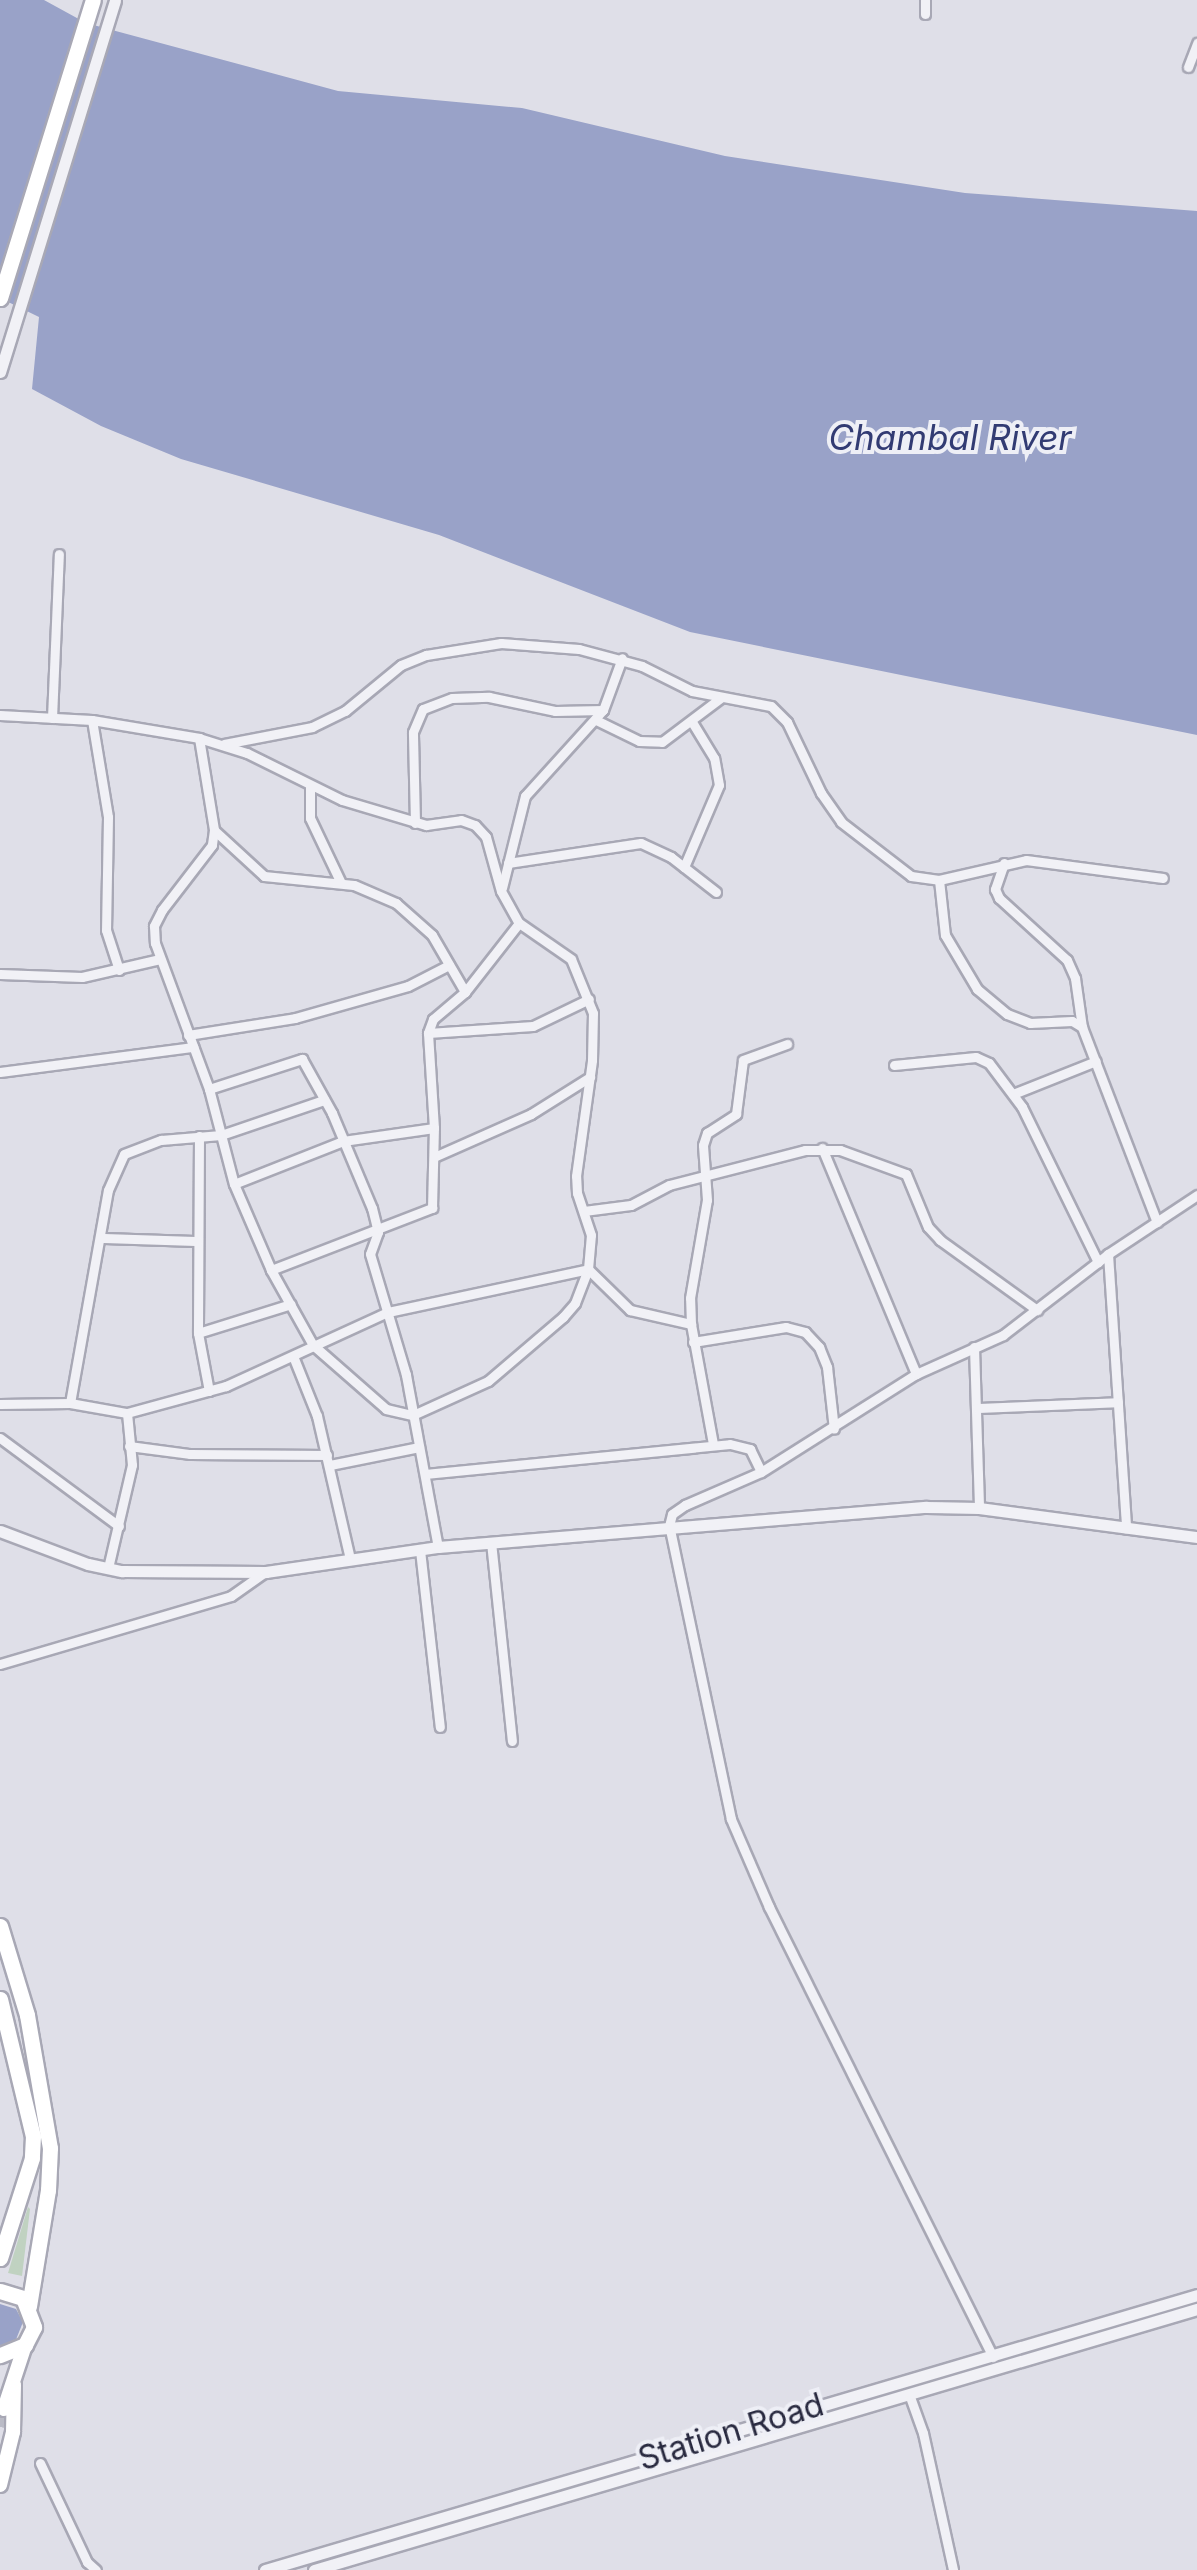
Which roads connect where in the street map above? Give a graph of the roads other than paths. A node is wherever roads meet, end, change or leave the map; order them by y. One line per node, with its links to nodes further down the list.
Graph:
1 (93, 0): 7 (main road)
2 (925, 0): 4 (street)
3 (113, 6): 8 (street)
4 (925, 14)
5 (1197, 43): 6 (street)
6 (1188, 67)
7 (0, 298)
8 (0, 372)
9 (59, 554): 14 (street)
10 (622, 658): 11 (street); 12 (street); 19 (street)
11 (722, 697): 17 (street); 27 (street)
12 (603, 710): 16 (street); 21 (street)
13 (0, 715): 14 (street)
14 (52, 718): 15 (street)
15 (92, 720): 18 (street); 34 (street)
16 (596, 720): 17 (street); 24 (street)
17 (692, 722): 25 (street)
18 (199, 738): 19 (street); 22 (street)
19 (224, 744): 20 (street)
20 (310, 787): 21 (street); 28 (street)
21 (415, 823): 29 (street)
22 (214, 830): 28 (street); 32 (street)
23 (1004, 862): 26 (street); 27 (street); 38 (street)
24 (508, 863): 25 (street); 29 (street)
25 (684, 867): 30 (street)
26 (1163, 878)
27 (940, 880): 38 (street)
28 (341, 883): 33 (street)
29 (501, 891): 31 (street)
30 (716, 892)
31 (519, 923): 36 (street); 37 (street)
32 (160, 959): 34 (street); 40 (street)
33 (450, 966): 36 (street); 40 (street)
34 (119, 970): 35 (street)
35 (0, 974)
36 (465, 992): 39 (street)
37 (589, 1000): 39 (street); 46 (street)
38 (1082, 1027): 43 (street)
39 (428, 1032): 50 (street)
40 (188, 1035): 42 (street)
41 (786, 1044): 56 (street)
42 (193, 1047): 45 (street); 47 (street)
43 (1096, 1061): 48 (street); 60 (street)
44 (894, 1065): 48 (street)
45 (0, 1072)
46 (590, 1077): 55 (street); 59 (street)
47 (208, 1089): 49 (street); 51 (street)
48 (1013, 1094): 65 (street)
49 (324, 1100): 51 (street); 53 (street)
50 (434, 1128): 53 (street); 55 (street)
51 (221, 1135): 52 (street); 57 (street)
52 (198, 1136): 62 (street); 63 (street)
53 (342, 1141): 57 (street); 61 (street)
54 (822, 1148): 56 (street); 69 (street); 77 (street)
55 (434, 1157): 61 (street)
56 (707, 1177): 59 (street); 71 (street)
57 (234, 1184): 67 (street)
58 (1197, 1195): 60 (street)
59 (584, 1211): 66 (street)
60 (1157, 1222): 64 (street)
61 (378, 1232): 67 (street); 70 (street)
62 (101, 1238): 63 (street); 80 (street)
63 (198, 1241): 72 (street)
64 (1108, 1254): 65 (street); 79 (street)
65 (1098, 1262): 69 (street)
66 (588, 1269): 70 (street); 71 (street); 84 (street)
67 (270, 1270): 68 (street)
68 (291, 1304): 72 (street); 74 (street)
69 (1037, 1310): 75 (street)
70 (388, 1312): 74 (street); 84 (street)
71 (691, 1324): 73 (street)
72 (198, 1333): 78 (street)
73 (693, 1342): 85 (street); 87 (street)
74 (313, 1345): 76 (street); 84 (street)
75 (974, 1347): 77 (street); 82 (street)
76 (293, 1356): 78 (street); 90 (street)
77 (916, 1374): 85 (street)
78 (209, 1390): 83 (street)
79 (1118, 1402): 82 (street); 96 (street)
80 (70, 1403): 81 (street); 83 (street)
81 (0, 1404)
82 (977, 1408): 93 (street)
83 (126, 1413): 88 (street)
84 (413, 1414): 89 (street)
85 (834, 1429): 91 (street)
86 (0, 1438): 94 (street)
87 (713, 1444): 91 (street); 92 (street)
88 (129, 1446): 90 (street); 94 (street)
89 (418, 1447): 90 (street); 92 (street)
90 (328, 1460): 102 (street)
91 (761, 1472): 95 (street)
92 (425, 1474): 100 (street)
93 (978, 1508): 95 (street); 96 (street)
94 (119, 1526): 103 (street)
95 (669, 1526): 99 (street); 119 (street)
96 (1126, 1528): 98 (street)
97 (0, 1531): 103 (street)
98 (1197, 1537)
99 (490, 1542): 100 (street); 107 (street)
100 (438, 1547): 101 (street)
101 (420, 1550): 102 (street); 106 (street)
102 (350, 1559): 104 (street)
103 (108, 1568): 104 (street)
104 (266, 1572): 105 (street)
105 (0, 1664)
106 (440, 1727)
107 (512, 1740)
108 (0, 1926): 111 (main road)
109 (0, 1999): 110 (main road)
110 (29, 2168): 111 (main road); 112 (main road)
111 (49, 2172): 115 (main road)
112 (0, 2258)
113 (0, 2291): 115 (main road)
114 (1197, 2295): 119 (street, Station Road)
115 (30, 2306): 117 (main road)
116 (1197, 2309): 122 (street, Station Road)
117 (25, 2346): 118 (main road); 121 (main road)
118 (0, 2355)
119 (993, 2356): 120 (street, Station Road)
120 (905, 2379): 122 (street); 127 (street, Station Road)
121 (14, 2385): 123 (main road); 125 (main road)
122 (910, 2394): 128 (street, Station Road); 129 (street)
123 (4, 2409)
124 (40, 2463): 126 (street)
125 (0, 2485)
126 (96, 2570)
127 (265, 2570)
128 (314, 2570)
129 (953, 2570)

